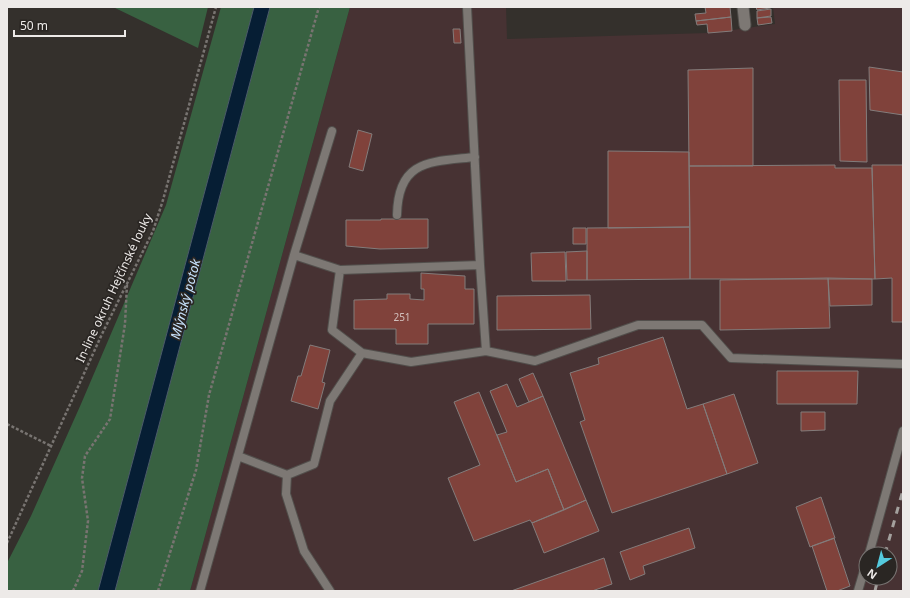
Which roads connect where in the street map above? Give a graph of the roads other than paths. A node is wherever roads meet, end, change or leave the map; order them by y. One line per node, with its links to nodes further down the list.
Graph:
1 (467, 7): 5 (lane)
2 (743, 7): 3 (street)
3 (746, 25)
4 (332, 131): 7 (lane)
5 (475, 157): 6 (lane); 8 (lane)
6 (397, 215)
7 (294, 255): 9 (lane); 14 (lane)
8 (480, 265): 9 (lane); 10 (lane)
9 (340, 270): 11 (lane)
10 (486, 351): 11 (lane); 12 (lane)
11 (362, 353): 15 (lane)
12 (903, 364)
13 (903, 432): 16 (lane)
14 (238, 456): 15 (lane); 17 (lane)
15 (287, 475): 18 (lane)
16 (871, 546)
17 (200, 591)
18 (330, 591)

